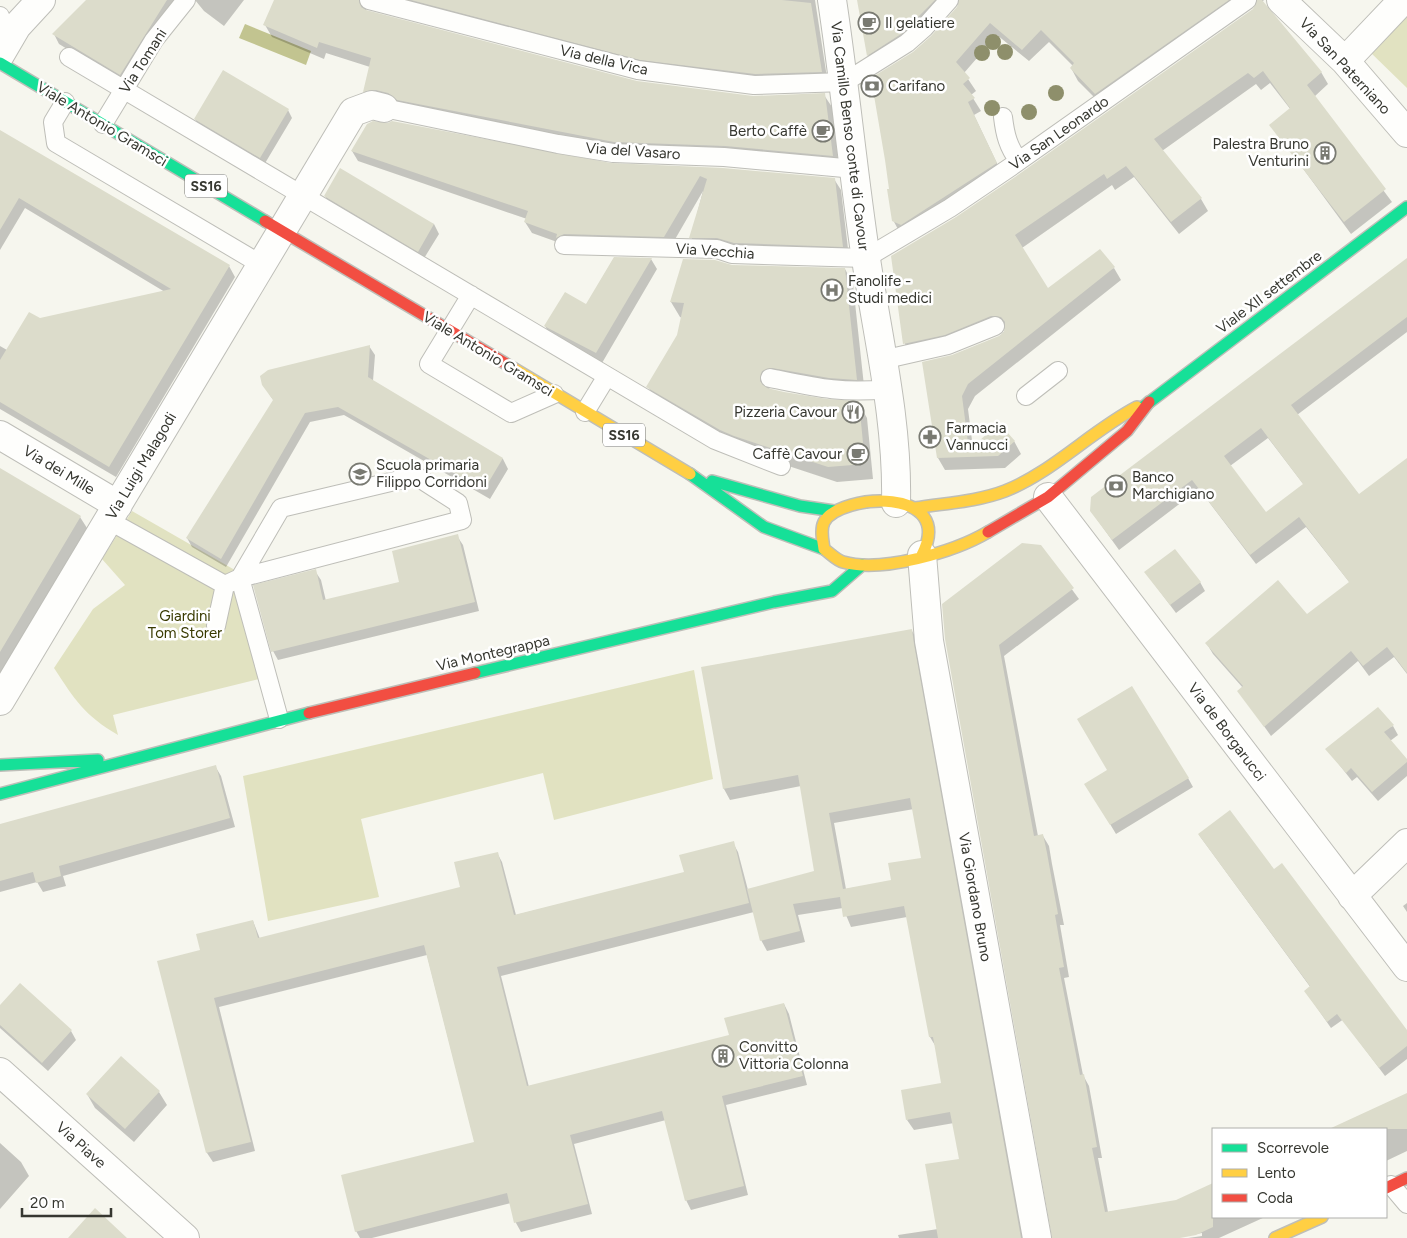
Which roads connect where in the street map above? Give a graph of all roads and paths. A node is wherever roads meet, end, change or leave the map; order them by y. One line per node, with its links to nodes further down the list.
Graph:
1 (41, 0): 9 (street)
2 (186, 0): 13 (lane, Via Tomani)
3 (369, 0): 12 (lane, Via della Vica)
4 (832, 0): 12 (street, Via Camillo Benso conte di Cavour)
5 (949, 0): 12 (lane)
6 (1247, 0): 19 (lane, Via San Leonardo)
7 (1281, 0): 11 (street, Via San Paterniano)
8 (1403, 0): 11 (street)
9 (2, 44): 14 (main road, Viale Antonio Gramsci / SS16)
10 (70, 57): 13 (lane)
11 (1345, 61): 18 (street, Via San Paterniano)
12 (845, 82): 20 (street, Via Camillo Benso conte di Cavour)
13 (124, 89): 17 (lane, Via Tomani); 21 (lane)
14 (65, 102): 17 (main road, Viale Antonio Gramsci / SS16); 26 (lane)
15 (384, 108): 20 (lane, Via del Vasaro); 21 (street)
16 (1003, 117): 19 (lane)
17 (103, 124): 23 (main road, Viale Antonio Gramsci / SS16)
18 (1407, 133)
19 (1019, 161): 25 (lane, Via San Leonardo)
20 (855, 169): 25 (street, Via Camillo Benso conte di Cavour)
21 (303, 196): 23 (street); 27 (lane)
22 (1407, 207): 37 (main road, Viale XII settembre)
23 (282, 231): 26 (street, Via Luigi Malagodi); 29 (main road, Viale Antonio Gramsci / SS16)
24 (564, 245): 25 (lane, Via Vecchia)
25 (866, 258): 30 (street, Via Camillo Benso conte di Cavour)
26 (262, 265): 45 (street, Via Luigi Malagodi)
27 (470, 295): 29 (lane); 32 (lane)
28 (995, 326): 30 (lane)
29 (450, 331): 35 (main road, Viale Antonio Gramsci / SS16); 35 (lane)
30 (882, 360): 34 (street, Via Camillo Benso conte di Cavour)
31 (1058, 371): 36 (lane)
32 (607, 376): 38 (lane); 40 (lane)
33 (770, 378): 34 (lane)
34 (886, 389): 43 (street, Via Camillo Benso conte di Cavour)
35 (554, 394): 38 (main road, Viale Antonio Gramsci / SS16)
36 (1026, 396)
37 (1149, 402): 42 (main road, Viale XII settembre); 43 (main road, Viale XII settembre)
38 (585, 412): 41 (main road, Viale Antonio Gramsci / SS16)
39 (0, 435): 45 (street, Via dei Mille)
40 (781, 466)
41 (694, 476): 44 (main road, Viale Antonio Gramsci / SS16); 46 (main road, Viale Antonio Gramsci / SS16)
42 (1055, 498): 47 (main road, Viale XII settembre); 57 (street, Via de Borgarucci)
43 (906, 505): 44 (main road); 47 (main road)
44 (834, 511): 46 (main road)
45 (113, 512): 49 (lane); 51 (street, Via Luigi Malagodi)
46 (824, 549): 48 (main road)
47 (922, 555): 48 (main road); 64 (street, Via Giordano Bruno)
48 (862, 565): 52 (main road, Via Montegrappa)
49 (232, 581): 49 (lane); 50 (lane); 52 (lane)
50 (216, 626)
51 (0, 701)
52 (280, 719): 53 (main road, Via Montegrappa)
53 (124, 759): 54 (main road); 55 (main road)
54 (0, 765)
55 (0, 794)
56 (1407, 843): 57 (street)
57 (1352, 896): 58 (street, Via de Borgarucci)
58 (1407, 967)
59 (0, 1072): 63 (street, Via Piave)
60 (1395, 1184): 61 (lane)
61 (1407, 1204)
62 (1320, 1218): 65 (main road)
63 (185, 1238)
64 (1037, 1238)
65 (1275, 1238)

